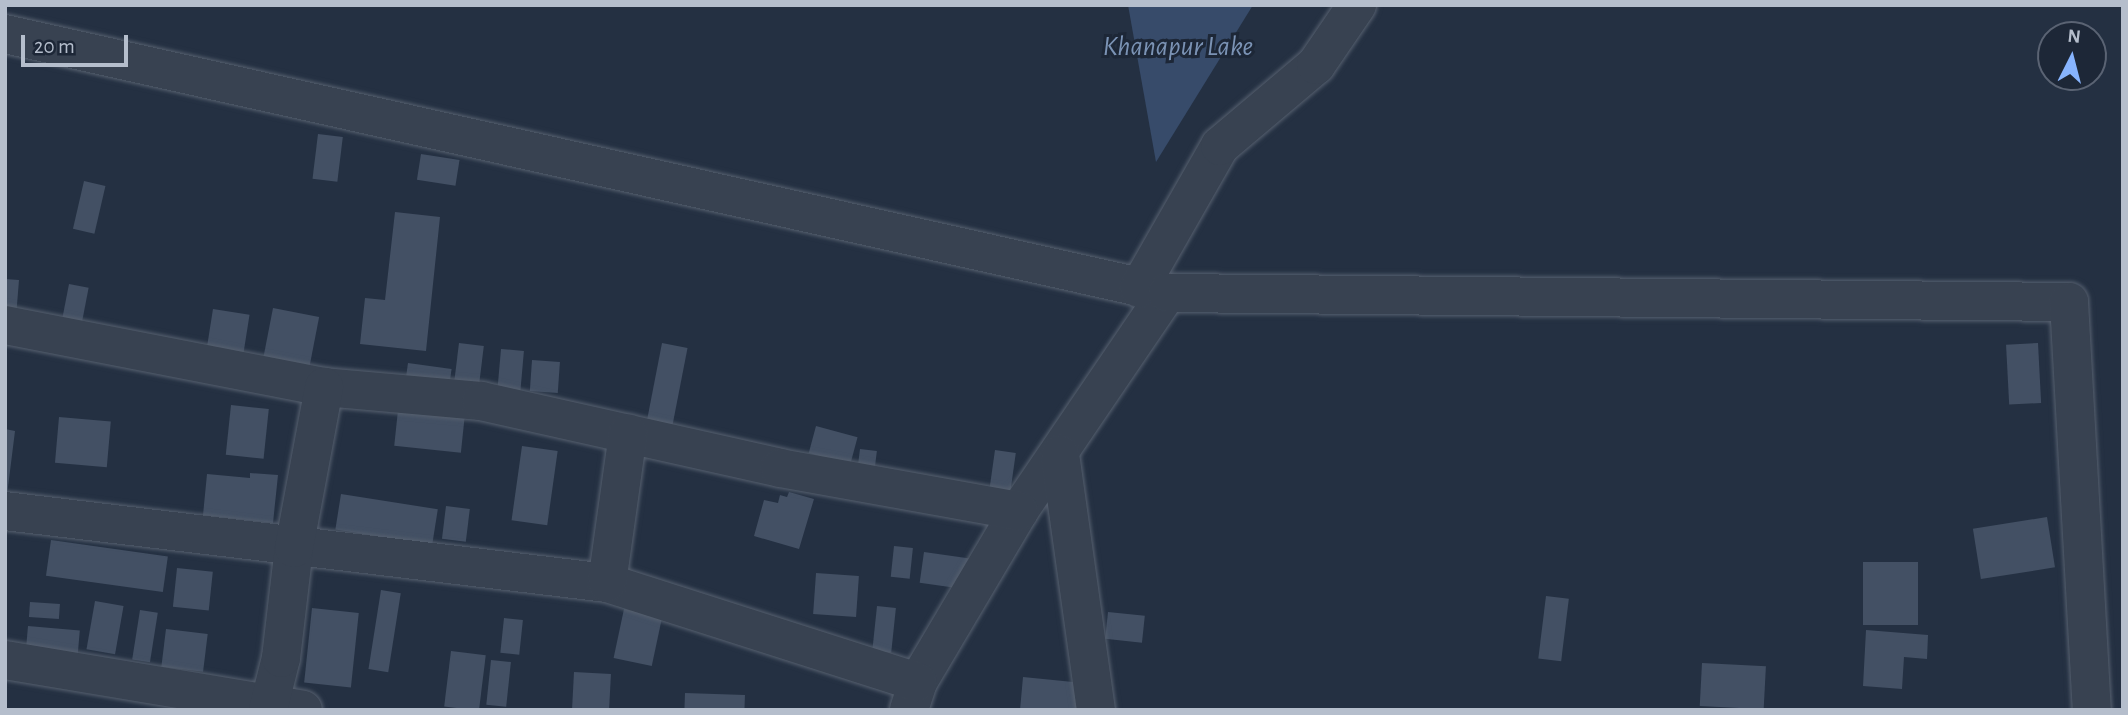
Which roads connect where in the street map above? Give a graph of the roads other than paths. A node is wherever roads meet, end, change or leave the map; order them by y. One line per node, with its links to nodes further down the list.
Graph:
1 (1357, 5): 3 (street)
2 (5, 34): 3 (street)
3 (1153, 291): 7 (street); 16 (street)
4 (5, 325): 5 (street)
5 (324, 387): 6 (street); 10 (street)
6 (628, 433): 9 (street); 11 (street)
7 (1060, 454): 9 (street); 15 (street)
8 (5, 511): 10 (street)
9 (1019, 511): 13 (street)
10 (294, 548): 11 (street); 14 (street)
11 (607, 583): 13 (street)
12 (5, 660): 14 (street)
13 (914, 696)
14 (280, 708)
15 (1096, 710)
16 (2092, 710)

